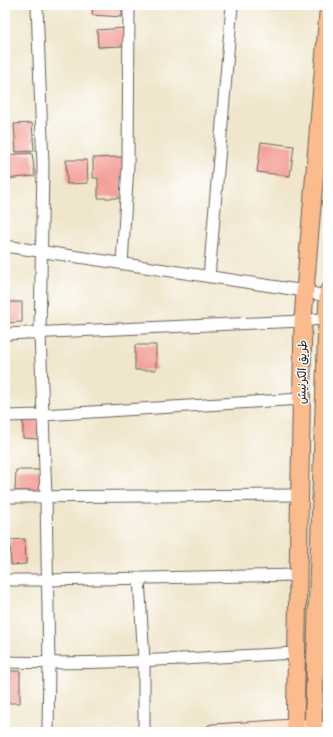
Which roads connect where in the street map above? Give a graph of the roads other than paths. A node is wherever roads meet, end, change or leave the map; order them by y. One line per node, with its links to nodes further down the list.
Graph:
1 (37, 5): 6 (street)
2 (129, 5): 7 (street)
3 (232, 5): 8 (street)
4 (328, 13): 9 (main road, طريق الكرنيش)
5 (5, 246): 6 (street)
6 (42, 252): 7 (street); 14 (street)
7 (122, 264): 8 (street)
8 (209, 277): 9 (street)
9 (304, 291): 11 (street); 13 (main road, طريق الكرنيش)
10 (328, 292): 11 (main road, طريق الكرنيش)
11 (328, 296): 12 (main road, طريق الكرنيش)
12 (327, 318): 13 (street); 31 (main road, طريق الكرنيش)
13 (303, 321): 14 (street); 16 (main road, طريق الكرنيش)
14 (40, 333): 15 (street); 17 (street)
15 (5, 334)
16 (301, 399): 17 (street); 19 (main road, طريق الكرنيش)
17 (43, 415): 18 (street); 21 (street)
18 (5, 416)
19 (299, 495): 21 (street); 22 (main road, طريق الكرنيش)
20 (5, 497): 21 (street)
21 (46, 497): 25 (street)
22 (298, 575): 23 (street); 26 (main road, طريق الكرنيش)
23 (139, 578): 25 (street); 27 (street)
24 (5, 580): 25 (street)
25 (47, 580): 29 (street)
26 (296, 653): 27 (street); 30 (main road, طريق الكرنيش)
27 (144, 661): 29 (street); 33 (street)
28 (5, 662): 29 (street)
29 (49, 664): 32 (street)
30 (295, 730): 31 (street); 34 (street)
31 (318, 730)
32 (48, 732)
33 (144, 732)
34 (213, 732)

